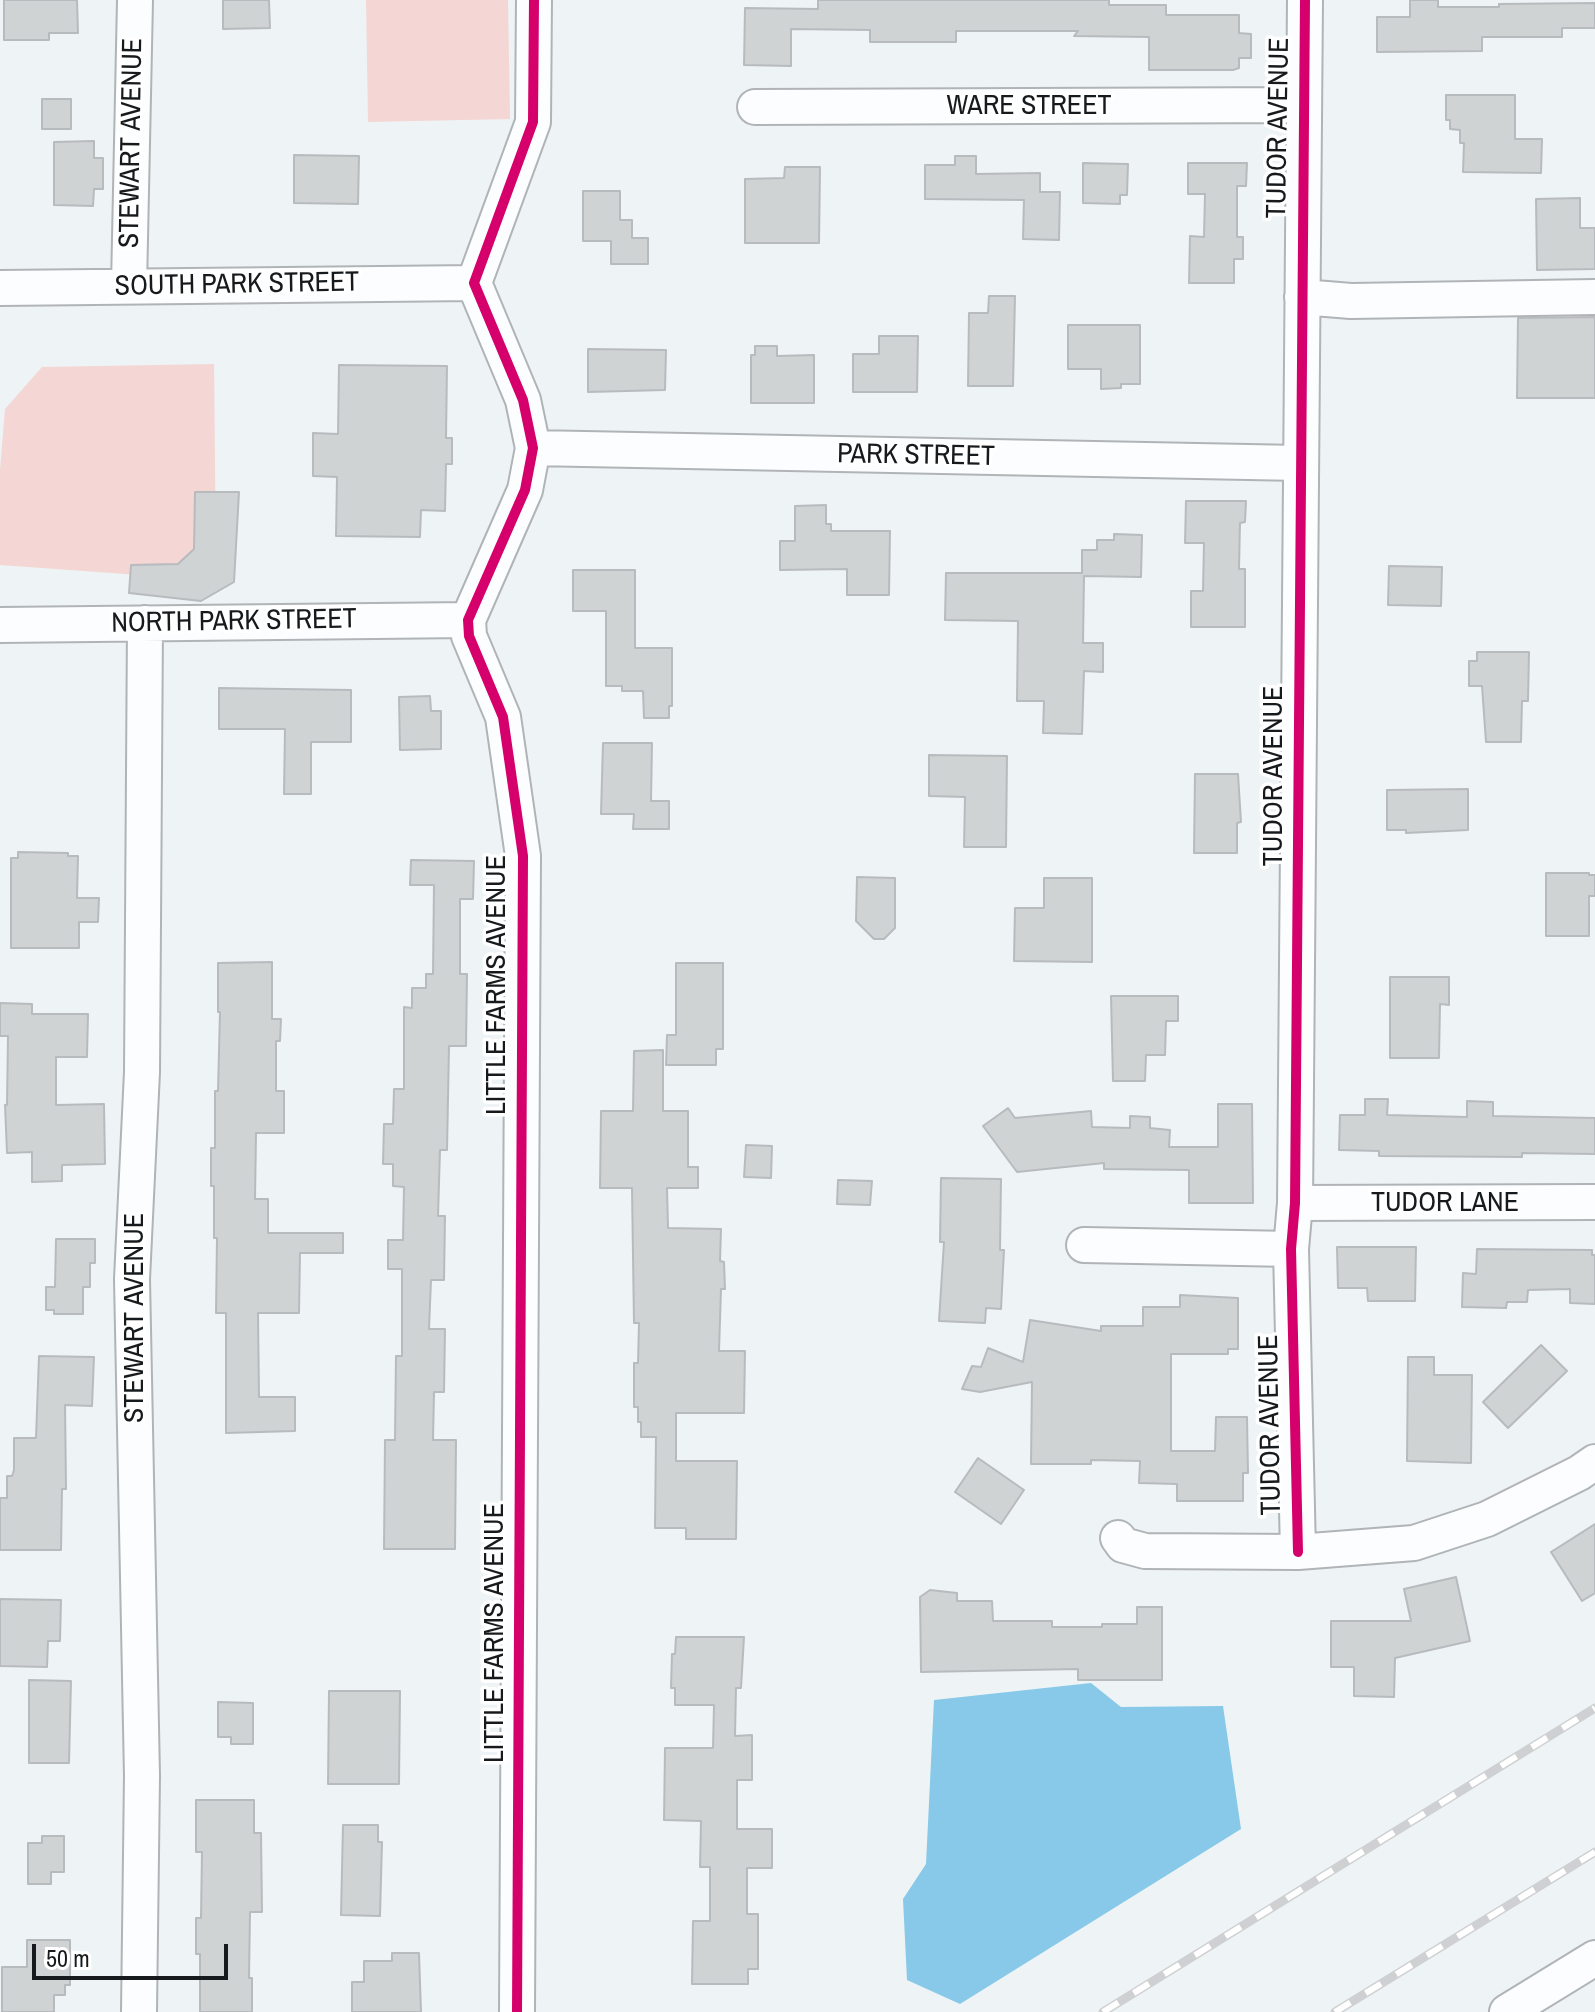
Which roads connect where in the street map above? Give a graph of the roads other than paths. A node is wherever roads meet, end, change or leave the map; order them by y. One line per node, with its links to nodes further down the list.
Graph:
1 (135, 0): 7 (street, STEWART AVENUE)
2 (534, 0): 6 (street)
3 (1305, 0): 4 (street, TUDOR AVENUE)
4 (1304, 105): 5 (street, WARE STREET); 9 (street, TUDOR AVENUE)
5 (755, 107)
6 (474, 283): 7 (street, SOUTH PARK STREET); 11 (street)
7 (129, 286): 8 (street, SOUTH PARK STREET)
8 (0, 288)
9 (1302, 297): 10 (street); 12 (street, TUDOR AVENUE)
10 (1595, 297)
11 (533, 448): 12 (street, PARK STREET); 13 (street)
12 (1299, 463): 17 (street, TUDOR AVENUE)
13 (468, 620): 14 (street, NORTH PARK STREET); 25 (street, LITTLE FARMS AVENUE)
14 (145, 623): 15 (street, NORTH PARK STREET); 24 (street, STEWART AVENUE)
15 (0, 625)
16 (1595, 1202): 17 (street, TUDOR LANE)
17 (1295, 1203): 19 (street, TUDOR AVENUE)
18 (1084, 1245): 19 (street)
19 (1291, 1249): 22 (street, TUDOR AVENUE)
20 (1595, 1462): 22 (street)
21 (1118, 1538): 22 (street)
22 (1298, 1552)
23 (1595, 1958): 26 (street)
24 (139, 2012)
25 (517, 2012)
26 (1507, 2012)

